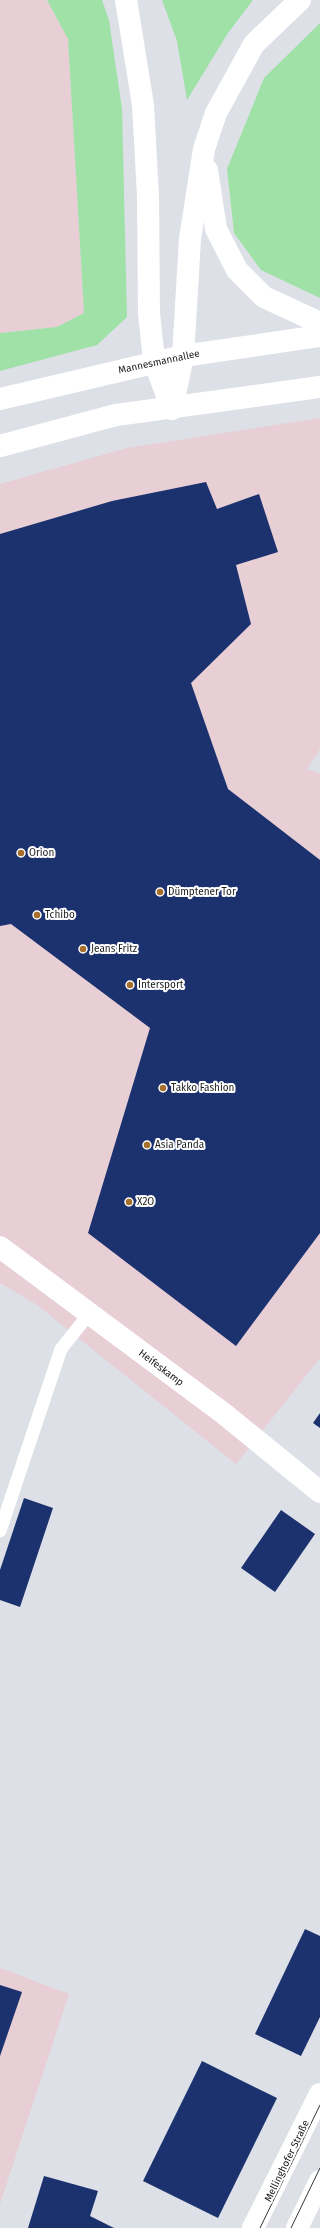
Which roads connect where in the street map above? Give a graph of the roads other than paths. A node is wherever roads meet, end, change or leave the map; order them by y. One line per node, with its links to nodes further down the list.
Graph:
1 (126, 0): 7 (main road)
2 (300, 0): 3 (main road)
3 (204, 148): 4 (main road); 6 (main road)
4 (320, 323)
5 (320, 336): 6 (main road, Mannesmannallee)
6 (183, 356): 7 (main road, Mannesmannallee); 10 (main road)
7 (154, 361): 9 (main road, Mannesmannallee); 10 (main road)
8 (320, 388): 10 (main road)
9 (0, 399)
10 (172, 409): 11 (main road)
11 (0, 446)
12 (0, 1247): 13 (main road, Heifeskamp)
13 (89, 1314): 14 (main road, Heifeskamp); 15 (lane)
14 (320, 1492)
15 (0, 1531)
16 (320, 2094): 18 (main road, Mellinghofer Straße)
17 (320, 2181): 19 (main road)
18 (253, 2228)
19 (297, 2228)

